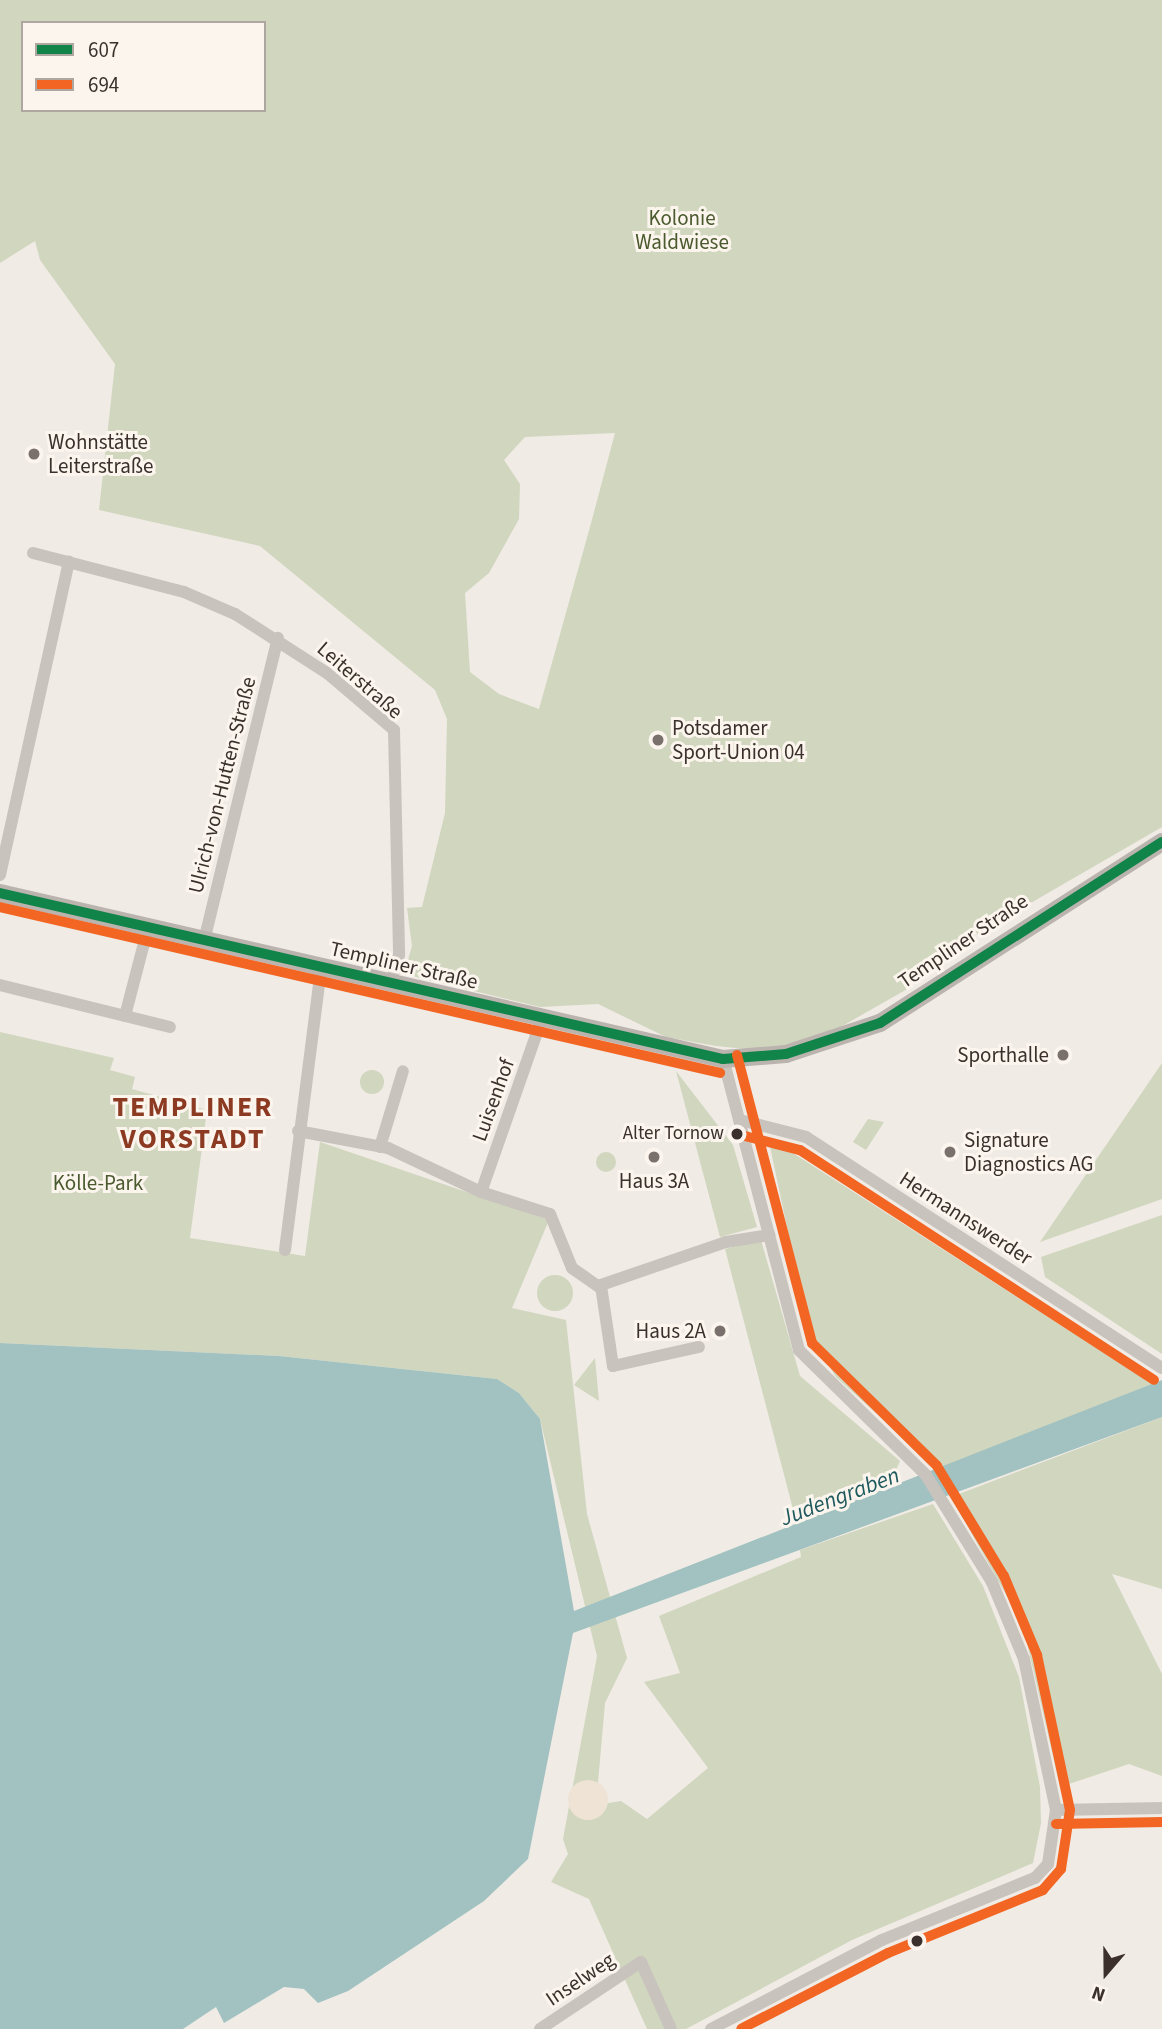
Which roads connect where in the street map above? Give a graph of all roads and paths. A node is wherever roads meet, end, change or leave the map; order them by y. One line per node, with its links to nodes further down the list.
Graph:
1 (33, 553): 2 (street, Leiterstraße)
2 (69, 562): 3 (street, Leiterstraße); 5 (street)
3 (278, 639): 8 (street, Ulrich-von-Hutten-Straße); 11 (street, Leiterstraße)
4 (1162, 842): 15 (street, Templiner Straße)
5 (0, 875)
6 (0, 893): 7 (street, Templiner Straße)
7 (148, 928): 8 (street, Templiner Straße); 12 (street)
8 (204, 941): 9 (street, Templiner Straße)
9 (321, 969): 11 (street, Templiner Straße); 18 (street)
10 (0, 985): 12 (street)
11 (390, 985): 13 (street, Templiner Straße)
12 (125, 1016): 14 (street)
13 (541, 1021): 15 (street, Templiner Straße); 20 (street, Luisenhof)
14 (170, 1027)
15 (723, 1059): 17 (street)
16 (402, 1071): 19 (street)
17 (740, 1121): 21 (street); 25 (street, Hermannswerder)
18 (298, 1131): 19 (street); 22 (street)
19 (380, 1147): 20 (street)
20 (481, 1192): 23 (street)
21 (769, 1235): 23 (street); 27 (street)
22 (285, 1250)
23 (601, 1286): 24 (street)
24 (699, 1347)
25 (1162, 1368)
26 (1162, 1808): 27 (street)
27 (1056, 1810): 30 (street)
28 (540, 2029): 29 (street, Inselweg)
29 (671, 2029)
30 (711, 2029)

